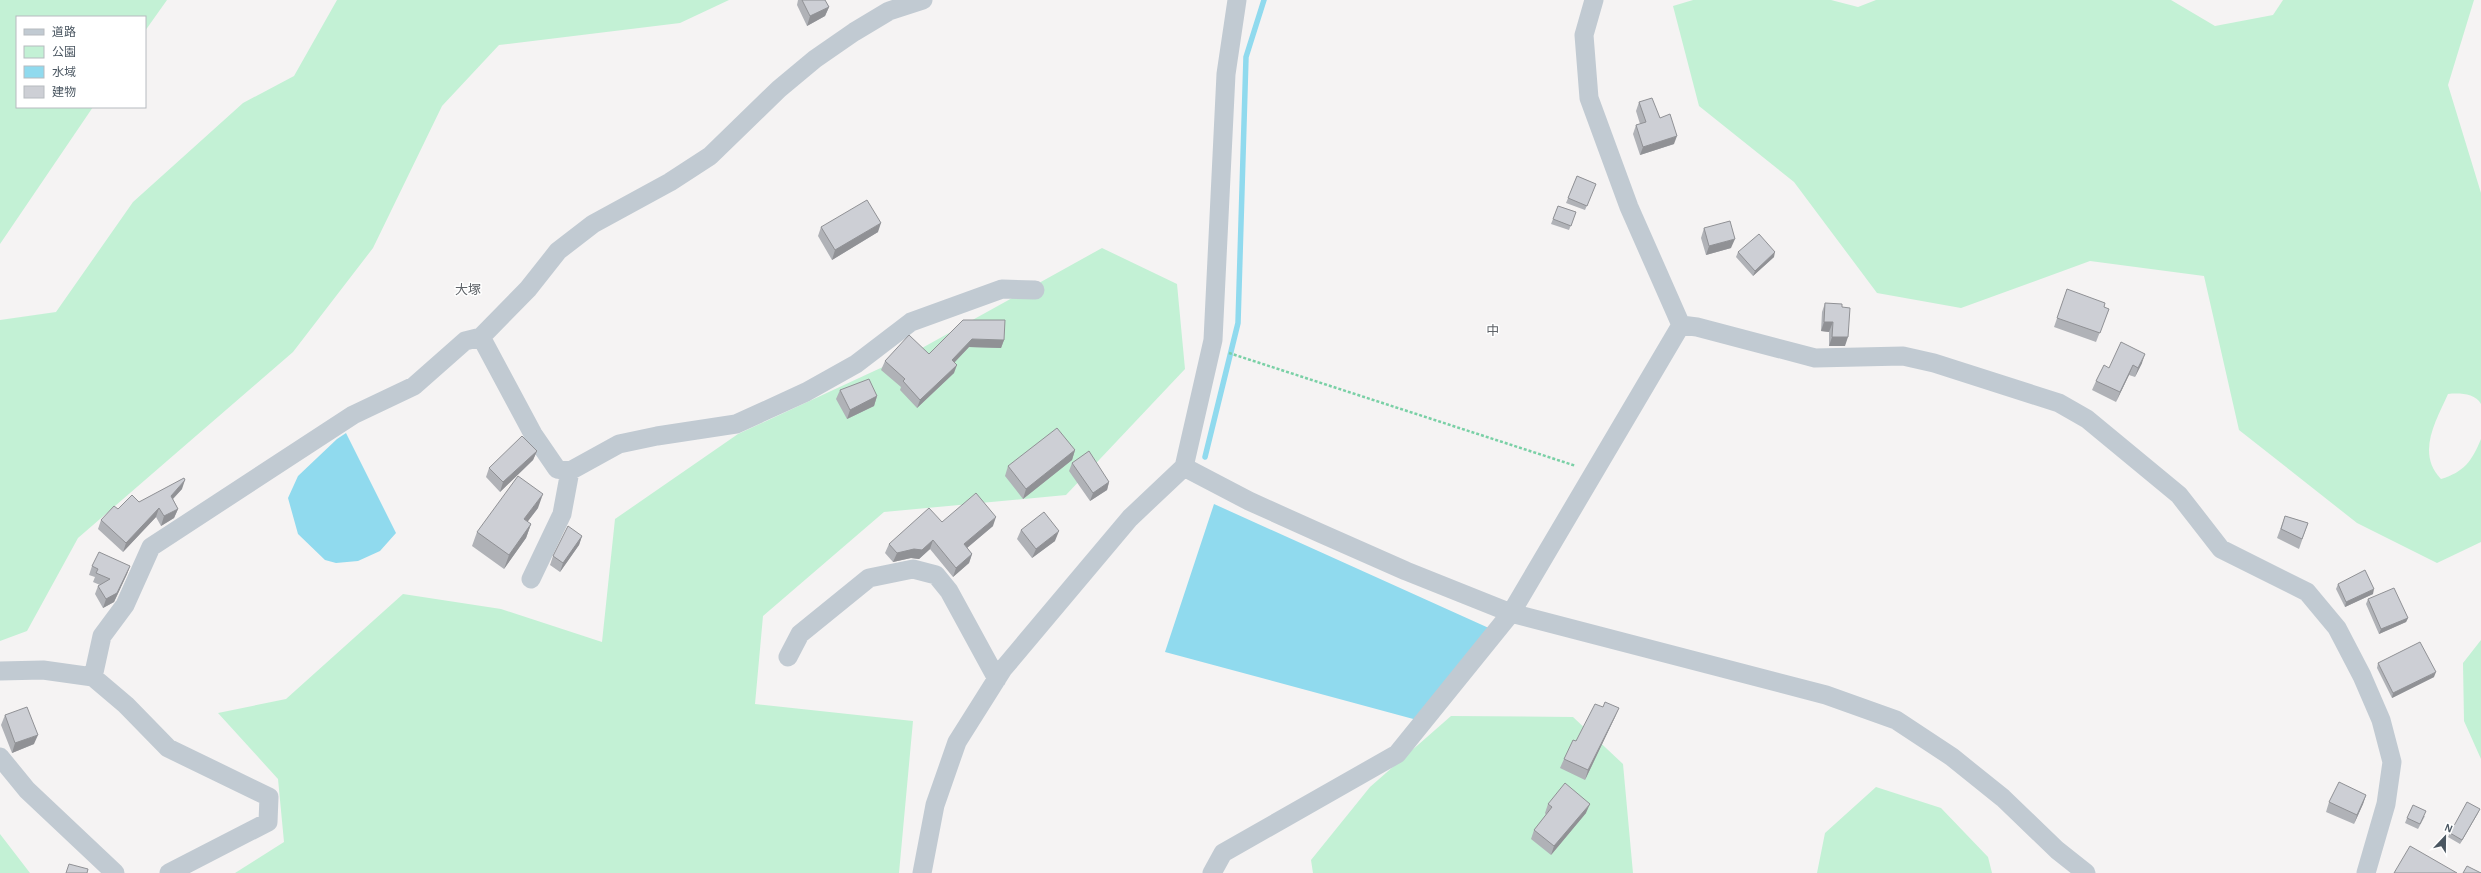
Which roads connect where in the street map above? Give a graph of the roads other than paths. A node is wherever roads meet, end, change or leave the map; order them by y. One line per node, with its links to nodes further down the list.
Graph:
1 (923, 0): 6 (street)
2 (1237, 0): 7 (street)
3 (1594, 0): 5 (street)
4 (1035, 290): 8 (street)
5 (1681, 325): 10 (street); 21 (street)
6 (481, 337): 8 (street); 13 (street)
7 (1184, 467): 10 (street); 14 (street)
8 (570, 471): 9 (street)
9 (531, 579)
10 (1511, 613): 19 (street); 20 (street)
11 (788, 657): 14 (street)
12 (0, 671): 13 (street)
13 (93, 677): 17 (street)
14 (997, 679): 18 (street)
15 (0, 757): 16 (street)
16 (115, 873)
17 (169, 873)
18 (922, 873)
19 (1212, 873)
20 (2086, 873)
21 (2366, 873)

